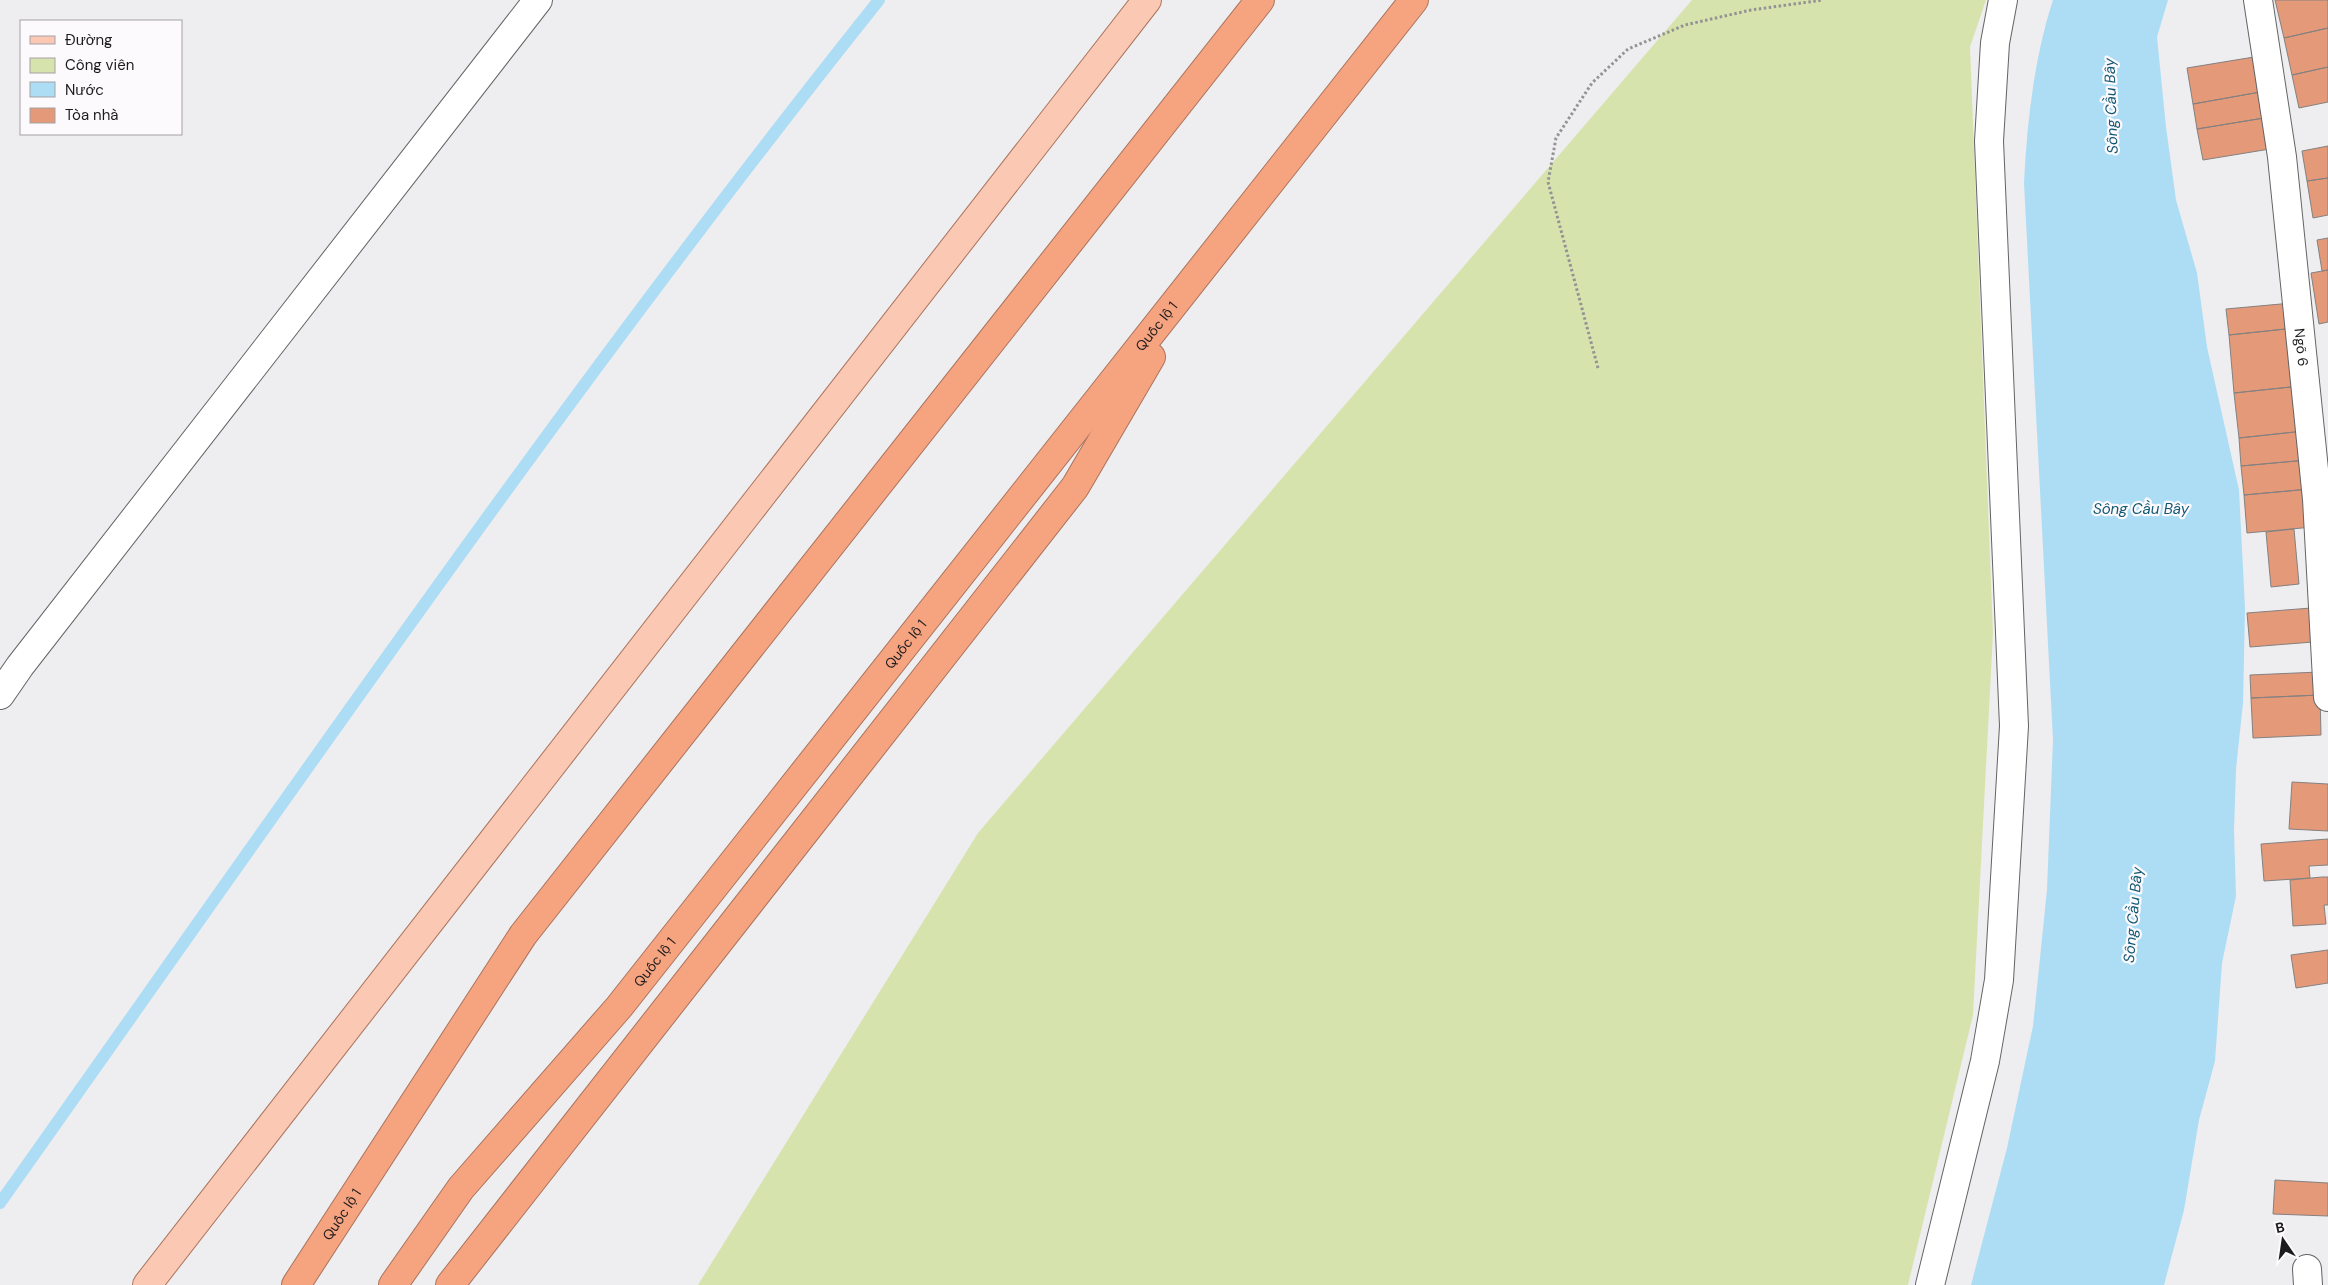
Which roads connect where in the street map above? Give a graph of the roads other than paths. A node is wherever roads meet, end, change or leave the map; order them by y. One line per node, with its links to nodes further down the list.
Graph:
1 (538, 0): 8 (street)
2 (1147, 0): 11 (main road)
3 (1260, 0): 10 (highway, Quốc lộ 1)
4 (1414, 0): 7 (highway, Quốc lộ 1)
5 (2002, 0): 16 (street)
6 (2258, 0): 9 (street, Ngõ 6)
7 (1200, 271): 14 (highway, Quốc lộ 1); 15 (highway)
8 (0, 695)
9 (2328, 697)
10 (326, 1240): 12 (highway); 13 (highway, Quốc lộ 1)
11 (147, 1285)
12 (284, 1285)
13 (296, 1285)
14 (392, 1285)
15 (450, 1285)
16 (1930, 1285)

